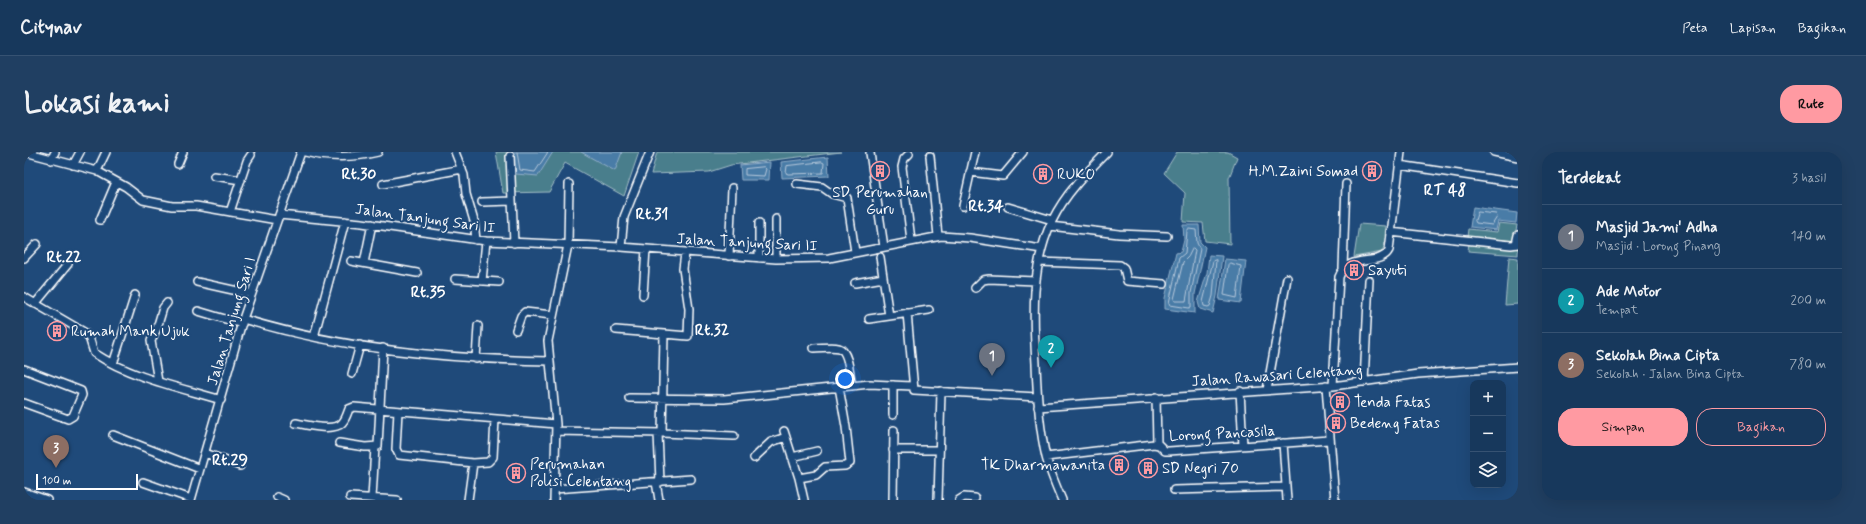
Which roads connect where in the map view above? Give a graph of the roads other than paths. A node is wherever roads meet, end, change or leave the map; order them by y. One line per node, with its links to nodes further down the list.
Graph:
1 (25, 152): 22 (street, Jalan Tanjung Sari II)
2 (55, 152): 22 (street)
3 (80, 152): 24 (street)
4 (106, 152): 27 (street)
5 (183, 152): 23 (street)
6 (301, 152): 43 (street, Jalan Tanjung Sari I)
7 (305, 152): 8 (street)
8 (378, 152)
9 (455, 152): 26 (street)
10 (650, 152): 61 (street)
11 (975, 152): 28 (street)
12 (1023, 152): 28 (street)
13 (1107, 152): 48 (street)
14 (1401, 152): 25 (street)
15 (1494, 152): 21 (street)
16 (870, 153): 62 (street)
17 (909, 154): 55 (street)
18 (251, 155): 30 (street)
19 (510, 156): 38 (street)
20 (930, 156): 52 (street)
21 (1518, 157)
22 (51, 160): 24 (street, Jalan Tanjung Sari II)
23 (178, 164)
24 (73, 165): 27 (street, Jalan Tanjung Sari II)
25 (1399, 165): 32 (street); 50 (street)
26 (462, 169): 33 (street); 54 (street)
27 (97, 171): 31 (street, Jalan Tanjung Sari II)
28 (970, 172): 40 (street)
29 (214, 176): 30 (street)
30 (241, 180): 42 (street)
31 (116, 182): 42 (street, Jalan Tanjung Sari II); 45 (street)
32 (1518, 183)
33 (383, 184)
34 (570, 184): 60 (street)
35 (797, 184): 65 (street)
36 (1346, 184): 76 (street)
37 (732, 188): 67 (street)
38 (512, 201): 39 (street); 57 (street)
39 (482, 202)
40 (963, 206)
41 (1008, 207): 48 (street)
42 (230, 212): 43 (street, Jalan Tanjung Sari II)
43 (278, 217): 46 (street, Jalan Tanjung Sari II); 90 (street, Jalan Tanjung Sari I)
44 (776, 218): 71 (street)
45 (100, 220)
46 (345, 221): 49 (street, Jalan Tanjung Sari II); 106 (street)
47 (759, 223): 70 (street)
48 (1051, 223): 53 (street); 64 (street)
49 (372, 224): 54 (street, Jalan Tanjung Sari II); 74 (street)
50 (1390, 232): 59 (street); 76 (street)
51 (1518, 235): 59 (street)
52 (938, 236): 55 (street, Jalan Tanjung Sari II); 64 (street, Jalan Tanjung Sari II)
53 (1167, 236)
54 (476, 240): 56 (street, Jalan Tanjung Sari II)
55 (911, 240): 62 (street, Jalan Tanjung Sari II)
56 (486, 241): 57 (street, Jalan Tanjung Sari II); 82 (street)
57 (514, 243): 60 (street, Jalan Tanjung Sari II)
58 (37, 244): 69 (street)
59 (1517, 244)
60 (568, 245): 61 (street, Jalan Tanjung Sari II); 98 (street)
61 (621, 247): 63 (street, Jalan Tanjung Sari II)
62 (884, 247): 65 (street, Jalan Tanjung Sari II)
63 (646, 249): 66 (street, Jalan Tanjung Sari II); 91 (street)
64 (1042, 249): 73 (street)
65 (855, 252): 71 (street, Jalan Tanjung Sari II)
66 (685, 253): 67 (street, Jalan Tanjung Sari II); 105 (street)
67 (729, 256): 70 (street, Jalan Tanjung Sari II)
68 (880, 257): 78 (street)
69 (24, 258)
70 (759, 258): 71 (street, Jalan Tanjung Sari II)
71 (776, 259)
72 (351, 261): 74 (street)
73 (1039, 262): 85 (street); 87 (street)
74 (364, 263): 77 (street)
75 (68, 264): 94 (street)
76 (1343, 268): 121 (street)
77 (417, 273)
78 (883, 278): 86 (street); 99 (street)
79 (1288, 278): 123 (street)
80 (455, 279): 82 (street)
81 (1369, 280): 117 (street)
82 (482, 281): 84 (street)
83 (197, 282): 90 (street)
84 (499, 282)
85 (1036, 282): 88 (street); 126 (street)
86 (855, 283)
87 (1164, 284)
88 (975, 288)
89 (135, 294): 112 (street)
90 (251, 294): 101 (street, Jalan Tanjung Sari I)
91 (644, 295)
92 (24, 297): 94 (street)
93 (167, 303): 116 (street)
94 (35, 304): 112 (street)
95 (929, 310): 97 (street)
96 (198, 311): 101 (street)
97 (908, 313): 99 (street); 120 (street)
98 (552, 315): 103 (street); 111 (street)
99 (890, 316): 100 (street)
100 (868, 319)
101 (242, 321): 106 (street); 130 (street, Jalan Tanjung Sari I)
102 (478, 326): 110 (street)
103 (516, 330)
104 (616, 330): 105 (street)
105 (664, 334): 129 (street)
106 (314, 337): 107 (street)
107 (360, 345): 108 (street); 115 (street)
108 (383, 348): 110 (street); 133 (street)
109 (814, 348): 119 (street)
110 (476, 359): 111 (street)
111 (550, 361): 138 (street)
112 (113, 364): 116 (street)
113 (1518, 367): 117 (street, Jalan Rawasari Celentang)
114 (24, 369): 131 (street)
115 (352, 374)
116 (158, 381): 130 (street)
117 (1364, 382): 121 (street, Jalan Rawasari Celentang)
118 (893, 385): 119 (street); 120 (street); 135 (street)
119 (852, 386): 122 (street)
120 (912, 386): 124 (street)
121 (1329, 386): 123 (street, Jalan Rawasari Celentang); 143 (street)
122 (839, 387): 129 (street); 159 (street)
123 (1267, 390): 125 (street, Jalan Rawasari Celentang)
124 (941, 391): 126 (street); 150 (street)
125 (1240, 391): 127 (street, Jalan Rawasari Celentang); 147 (street)
126 (1037, 397): 132 (street)
127 (1156, 397): 132 (street, Jalan Rawasari Celentang); 146 (street)
128 (629, 398): 129 (street)
129 (663, 398): 140 (street)
130 (221, 400): 152 (street, Jalan Tanjung Sari I)
131 (24, 403)
132 (1038, 407): 153 (street)
133 (380, 409): 134 (street); 137 (street); 148 (street)
134 (398, 411): 136 (street); 156 (street)
135 (893, 415)
136 (495, 419): 138 (street); 156 (street)
137 (296, 423)
138 (556, 428): 140 (street); 164 (street)
139 (894, 430): 149 (street)
140 (660, 433): 142 (street); 162 (street)
141 (113, 435): 158 (street)
142 (734, 436)
143 (1330, 440): 145 (street, Lorong Pancasila); 182 (street)
144 (339, 443): 148 (street)
145 (1283, 443): 147 (street, Lorong Pancasila); 163 (street)
146 (1157, 444): 147 (street, Lorong Pancasila); 153 (street, Lorong Pancasila)
147 (1243, 446)
148 (375, 447): 168 (street)
149 (894, 450): 150 (street); 177 (street)
150 (939, 450): 178 (street)
151 (817, 451): 154 (street)
152 (205, 453): 157 (street); 158 (street, Jalan Tanjung Sari I)
153 (1046, 456): 180 (street)
154 (792, 457): 155 (street); 159 (street)
155 (754, 458)
156 (473, 463): 173 (street)
157 (240, 466)
158 (200, 469): 171 (street, Jalan Tanjung Sari I)
159 (799, 478): 176 (street)
160 (691, 479): 162 (street)
161 (143, 482): 171 (street)
162 (658, 482): 164 (street); 175 (street)
163 (1286, 487): 165 (street); 181 (street)
164 (554, 490): 174 (street)
165 (1174, 490)
166 (24, 492): 170 (street)
167 (350, 496): 168 (street)
168 (372, 498): 172 (street)
169 (975, 498): 179 (street)
170 (47, 500)
171 (191, 500)
172 (397, 500)
173 (468, 500)
174 (554, 500)
175 (659, 500)
176 (804, 500)
177 (893, 500)
178 (938, 500)
179 (959, 500)
180 (1062, 500)
181 (1287, 500)
182 (1335, 500)

